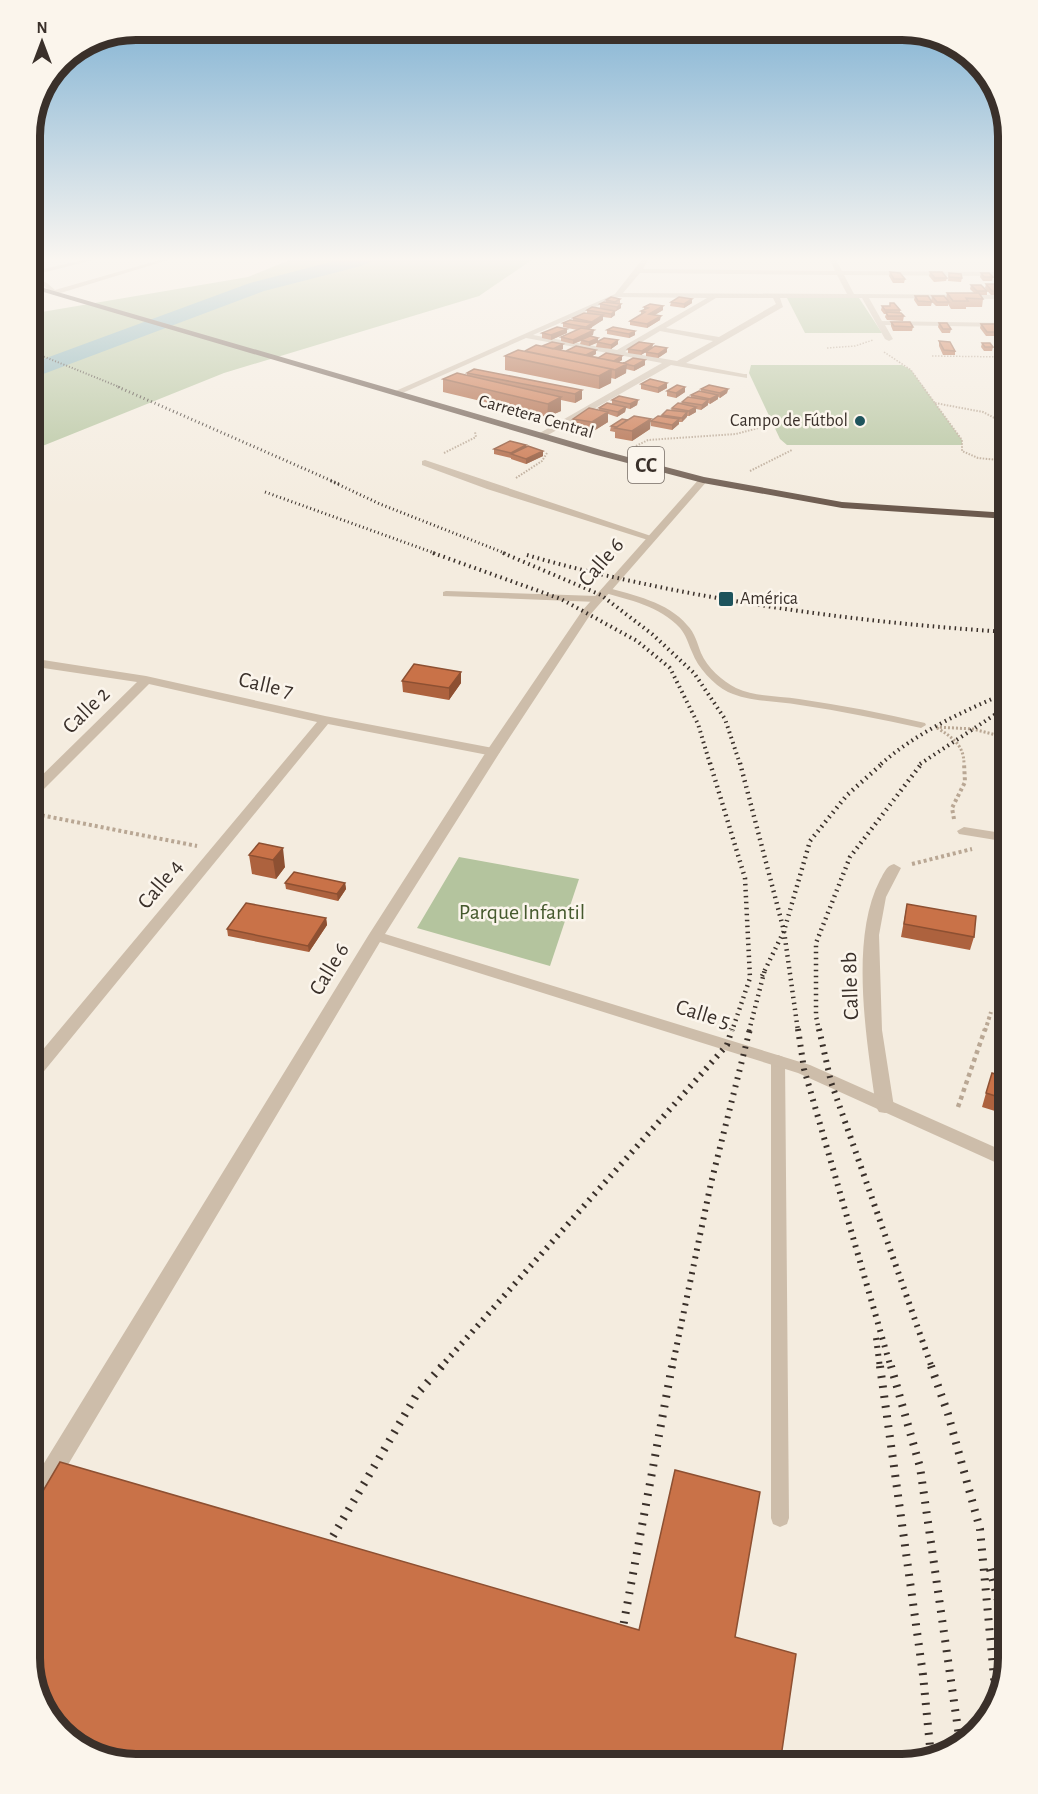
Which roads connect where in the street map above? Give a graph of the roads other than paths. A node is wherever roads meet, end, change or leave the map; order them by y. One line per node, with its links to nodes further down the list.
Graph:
1 (216, 341): 9 (highway, Carretera Central / CC)
2 (515, 341): 9 (street)
3 (552, 341): 6 (street)
4 (639, 341): 6 (street)
5 (720, 341): 7 (street)
6 (618, 353): 7 (street)
7 (674, 363): 8 (street); 10 (street)
8 (744, 376)
9 (395, 393): 10 (highway, Carretera Central / CC)
10 (541, 436): 12 (highway, Carretera Central / CC)
11 (425, 463): 14 (street)
12 (703, 480): 13 (highway, Carretera Central / CC); 14 (street, Calle 6)
13 (998, 515)
14 (652, 538): 16 (street, Calle 6)
15 (446, 594): 16 (lane)
16 (601, 595): 20 (lane); 21 (street, Calle 6)
17 (41, 664): 18 (street, Calle 7)
18 (146, 680): 19 (street, Calle 7); 22 (street, Calle 2)
19 (325, 720): 21 (street, Calle 7); 28 (street, Calle 4)
20 (921, 725)
21 (493, 752): 26 (street, Calle 6)
22 (41, 784)
23 (964, 831): 24 (street)
24 (998, 836)
25 (894, 868): 29 (street, Calle 8b)
26 (376, 936): 27 (street, Calle 5); 31 (street, Calle 6)
27 (778, 1060): 29 (street, Calle 5); 32 (lane)
28 (41, 1064)
29 (885, 1107): 30 (street, Calle 5)
30 (998, 1157)
31 (41, 1489)
32 (780, 1518)

